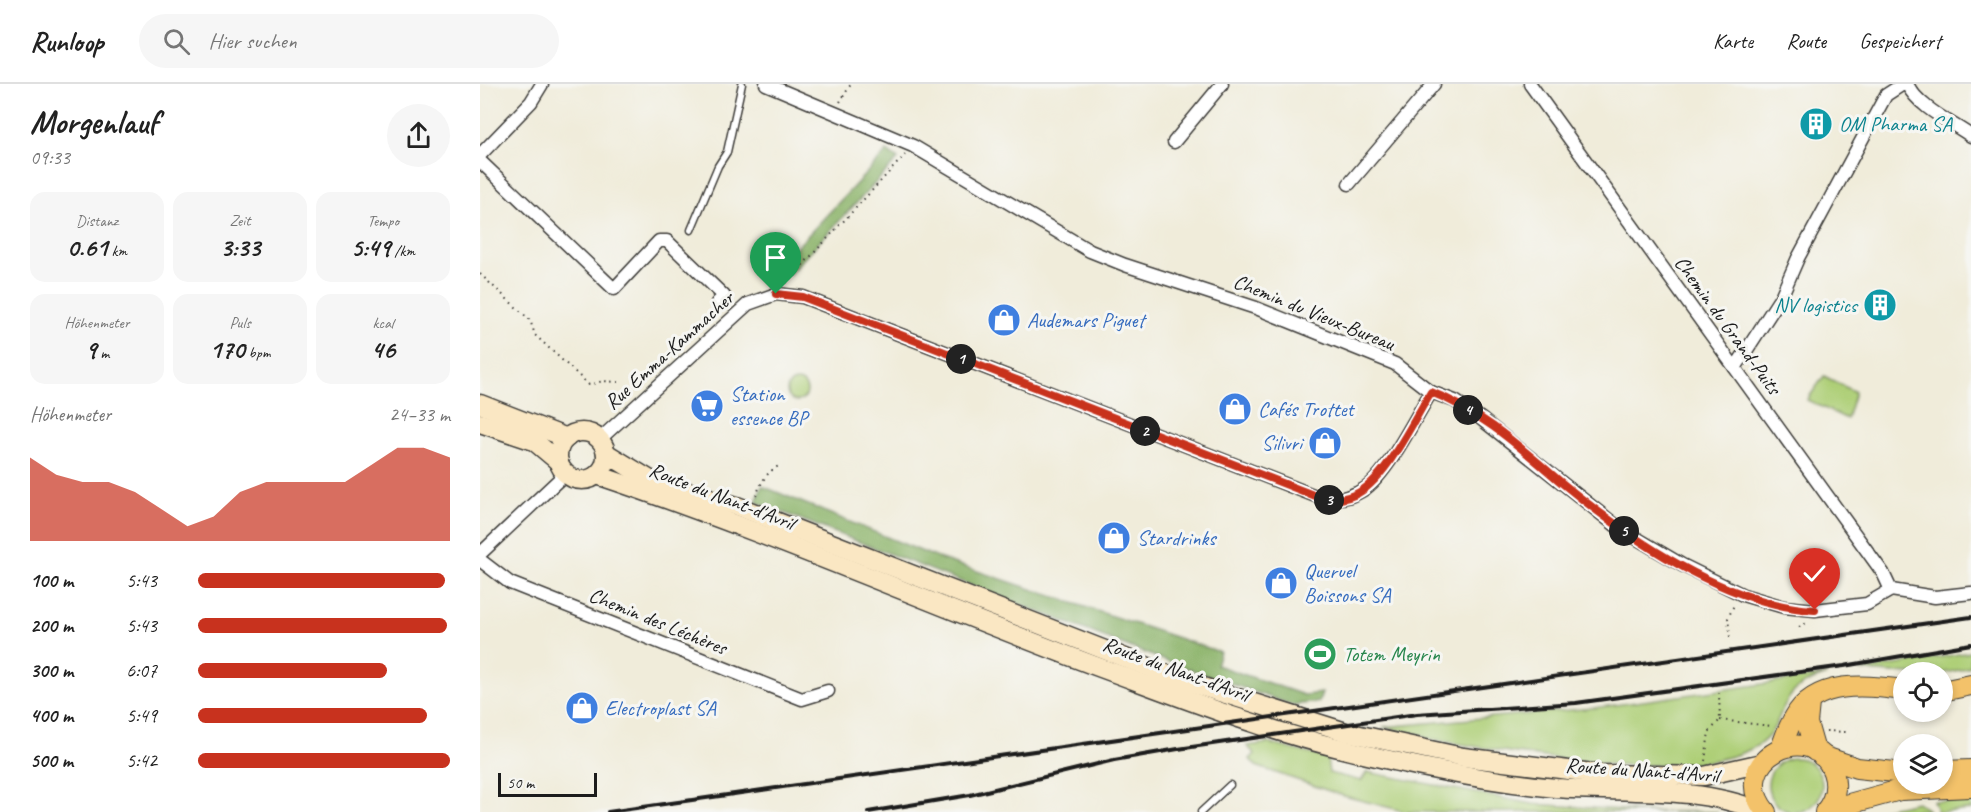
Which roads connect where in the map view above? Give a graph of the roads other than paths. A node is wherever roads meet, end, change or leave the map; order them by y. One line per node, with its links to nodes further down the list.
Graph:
1 (542, 84): 10 (street)
2 (742, 84): 13 (lane)
3 (766, 84): 16 (street, Chemin du Vieux-Bureau)
4 (1222, 84): 9 (street)
5 (1434, 84): 12 (street)
6 (1530, 84): 15 (street, Chemin du Grand-Puits)
7 (1905, 84): 8 (street); 15 (street)
8 (1971, 136)
9 (1174, 142)
10 (480, 155)
11 (480, 161): 14 (street)
12 (1349, 184)
13 (691, 230)
14 (717, 303)
15 (1735, 368): 25 (street, Chemin du Grand-Puits)
16 (1431, 392): 20 (street, Rue Emma-Kammacher); 25 (street, Chemin du Vieux-Bureau)
17 (480, 404): 19 (main road)
18 (480, 423): 21 (main road)
19 (567, 438): 20 (main road); 21 (main road)
20 (603, 446): 22 (main road); 34 (main road, Route du Nant-d'Avril)
21 (562, 468): 22 (main road); 23 (street)
22 (597, 475): 42 (main road, Route du Nant-d'Avril)
23 (480, 554)
24 (480, 560): 30 (street, Chemin des Léchères)
25 (1891, 590): 26 (street)
26 (1971, 593)
27 (1971, 685): 29 (main road)
28 (1893, 689): 31 (main road)
29 (1953, 689)
30 (828, 691)
31 (1809, 703): 32 (main road); 33 (main road)
32 (1781, 748): 33 (main road); 34 (main road)
33 (1819, 753): 37 (main road); 40 (main road)
34 (1762, 763): 42 (main road)
35 (1971, 770): 36 (main road)
36 (1953, 771)
37 (1893, 772)
38 (1230, 785): 41 (lane)
39 (1971, 787): 40 (main road)
40 (1826, 811)
41 (1201, 812)
42 (1764, 812)

